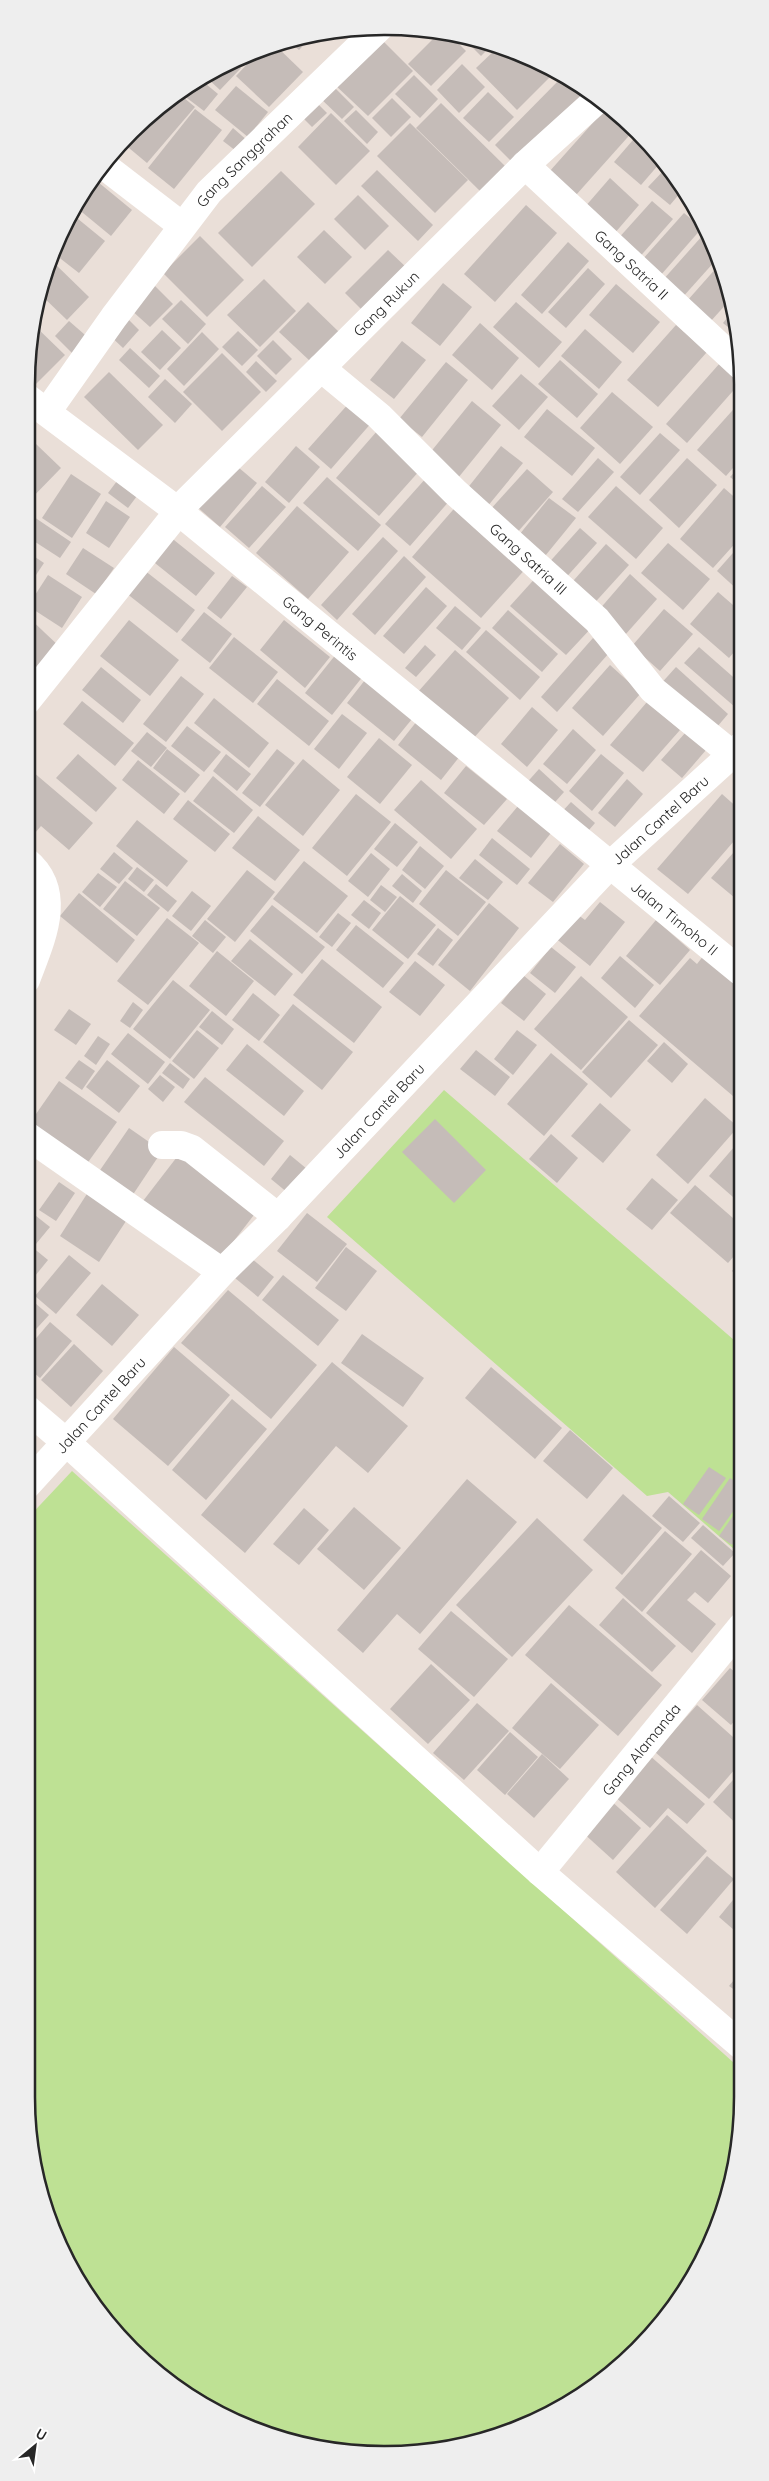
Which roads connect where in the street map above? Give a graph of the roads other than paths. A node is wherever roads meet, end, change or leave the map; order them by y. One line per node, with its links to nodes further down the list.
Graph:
1 (371, 36): 5 (street, Gang Sanggrahan)
2 (593, 104): 3 (street, Gang Rukun)
3 (525, 165): 6 (street, Gang Satria II); 7 (street, Gang Rukun)
4 (109, 170): 5 (street)
5 (181, 225): 8 (street, Gang Sanggrahan)
6 (733, 357)
7 (321, 368): 9 (street, Gang Rukun); 11 (street, Gang Satria III)
8 (36, 404): 9 (street, Gang Perintis)
9 (178, 511): 10 (street, Gang Rukun); 13 (street, Gang Perintis)
10 (35, 691)
11 (734, 750)
12 (734, 753): 13 (street, Jalan Cantel Baru)
13 (609, 866): 16 (street, Jalan Timoho II); 19 (street, Jalan Cantel Baru)
14 (35, 872): 15 (street)
15 (35, 956)
16 (734, 966)
17 (35, 1141): 20 (street)
18 (162, 1145): 19 (street)
19 (278, 1217): 20 (street, Jalan Cantel Baru)
20 (222, 1272): 22 (street, Jalan Cantel Baru)
21 (35, 1416): 22 (street)
22 (66, 1443): 23 (street, Jalan Cantel Baru); 25 (street)
23 (35, 1476)
24 (734, 1636): 25 (street, Gang Alamanda)
25 (540, 1872): 26 (street)
26 (734, 2039)

